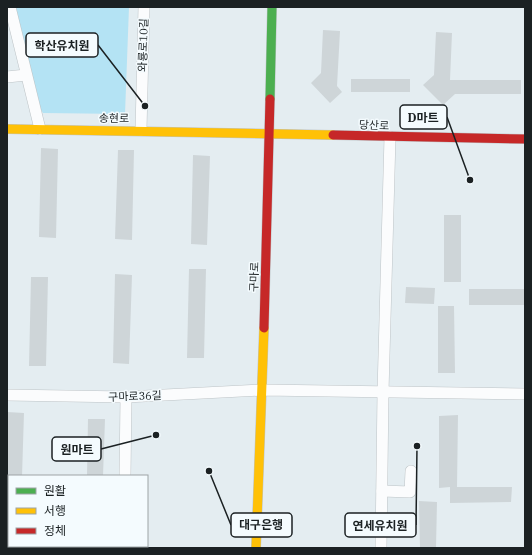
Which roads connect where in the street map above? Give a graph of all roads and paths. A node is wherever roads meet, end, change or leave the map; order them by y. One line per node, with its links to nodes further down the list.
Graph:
1 (10, 7): 4 (street)
2 (144, 7): 8 (street, 와룡로10길)
3 (272, 7): 9 (main road, 구마로)
4 (26, 75): 5 (street); 7 (street)
5 (7, 77)
6 (7, 129): 7 (main road, 송현로)
7 (40, 129): 8 (main road, 송현로)
8 (141, 130): 9 (main road, 송현로)
9 (269, 134): 10 (main road, 당산로); 12 (main road, 구마로)
10 (390, 137): 11 (main road, 당산로); 13 (street)
11 (525, 139)
12 (262, 390): 13 (street, 구마로36길); 16 (street, 구마로36길); 20 (main road, 구마로)
13 (383, 392): 15 (street, 구마로36길); 19 (street)
14 (7, 394): 16 (street, 구마로36길)
15 (525, 394)
16 (126, 397): 18 (street)
17 (411, 472): 19 (street)
18 (125, 475)
19 (382, 491): 21 (street)
20 (256, 548)
21 (381, 548)

